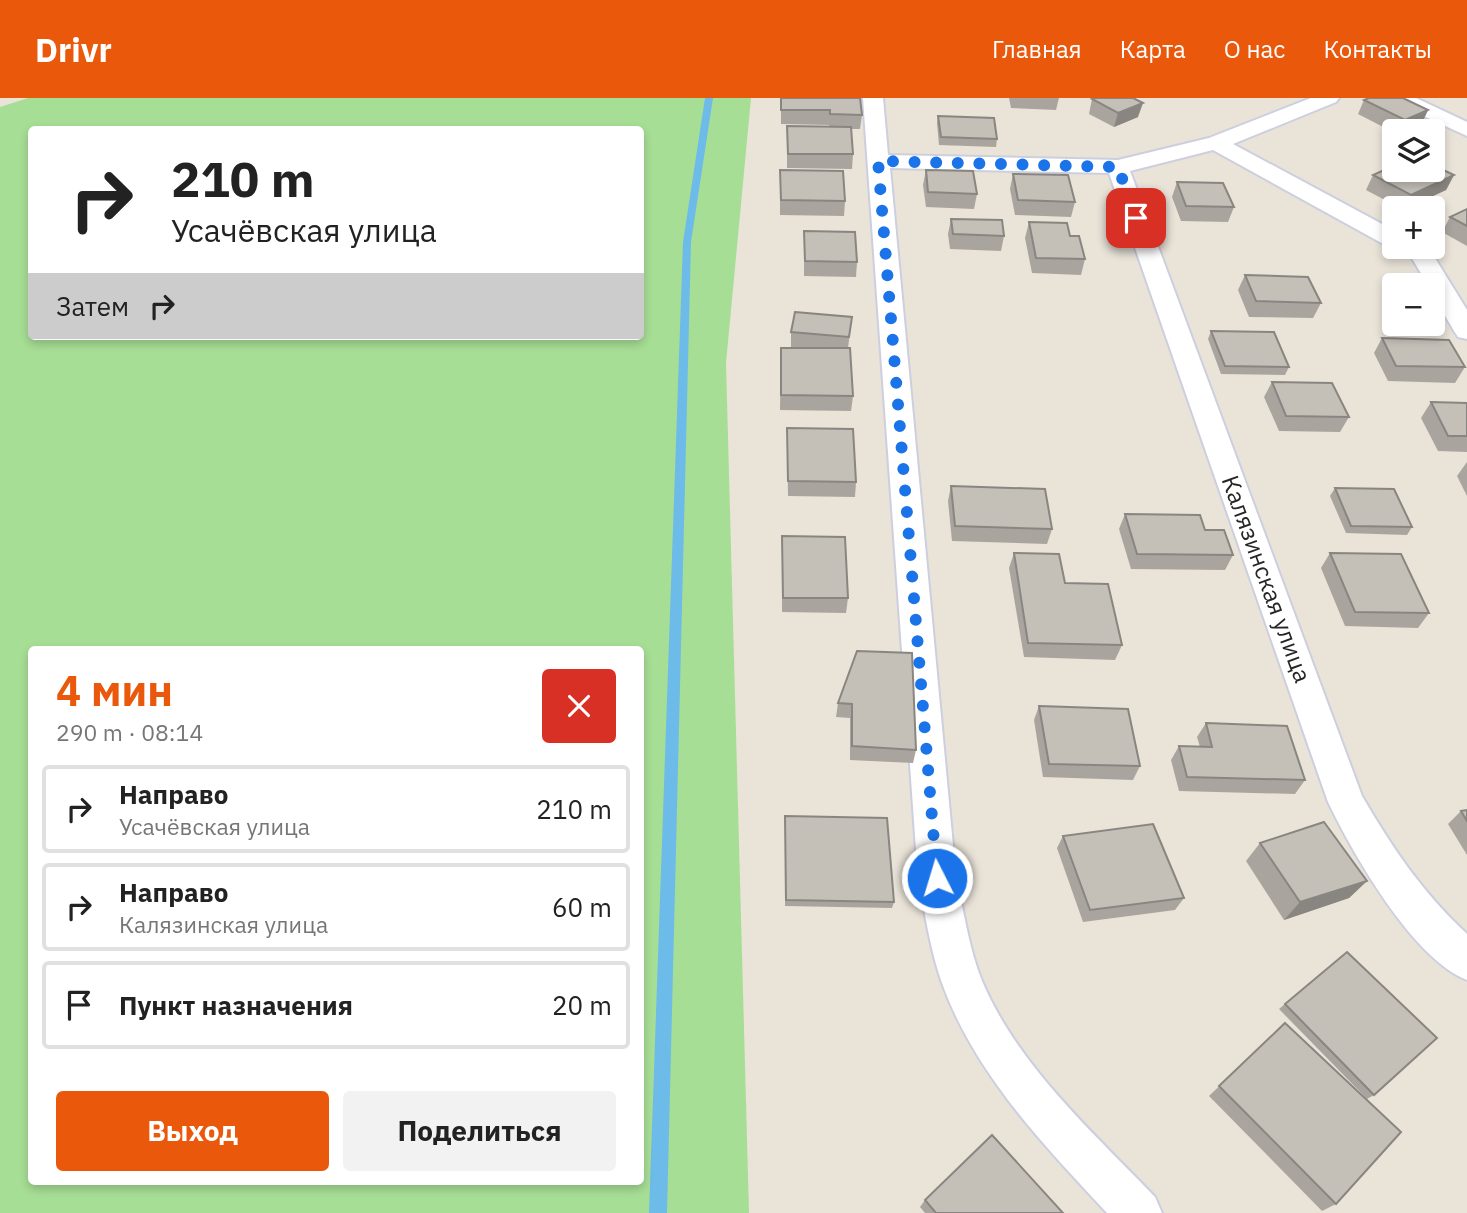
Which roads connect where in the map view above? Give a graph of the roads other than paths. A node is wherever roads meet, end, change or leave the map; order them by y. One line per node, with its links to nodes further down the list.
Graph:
1 (873, 98): 6 (street)
2 (1329, 98): 5 (street)
3 (1400, 98): 4 (street)
4 (1467, 130)
5 (1216, 143): 7 (street); 8 (street)
6 (878, 161): 7 (street); 14 (street)
7 (1118, 167): 13 (street, Калязинская улица)
8 (1382, 234)
9 (1419, 259): 12 (street)
10 (1429, 259): 11 (street)
11 (1467, 280)
12 (1467, 331)
13 (1467, 961)
14 (1139, 1213)

